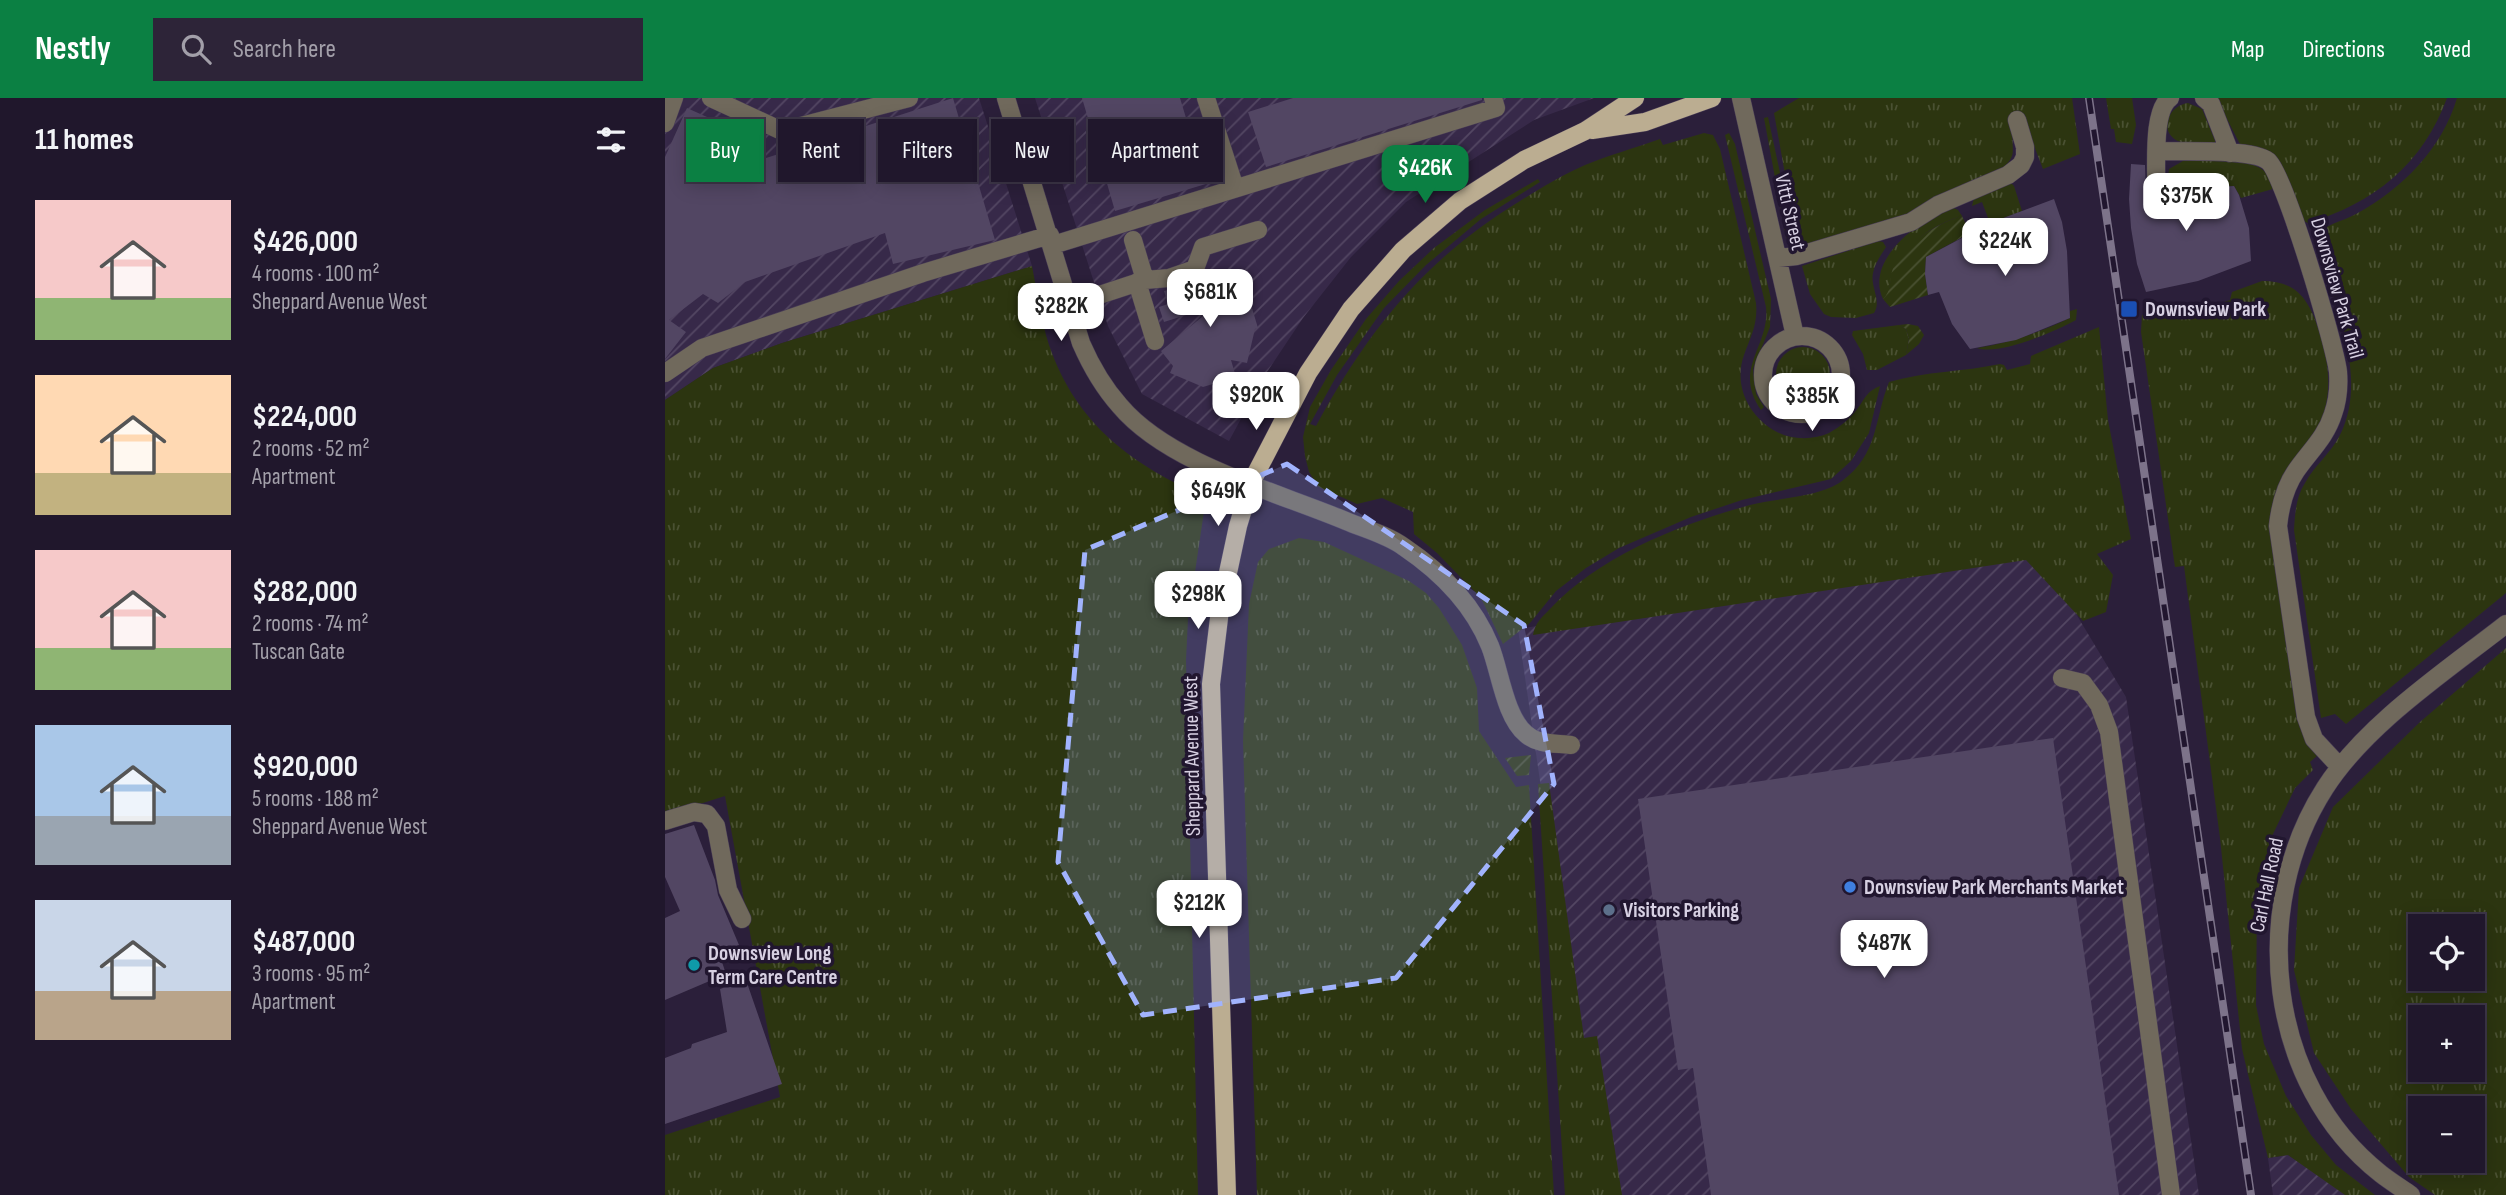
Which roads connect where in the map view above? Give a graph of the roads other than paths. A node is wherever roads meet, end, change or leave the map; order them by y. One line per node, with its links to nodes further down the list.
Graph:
1 (674, 98): 13 (street)
2 (711, 98): 11 (street)
3 (1006, 98): 20 (street)
4 (1206, 98): 18 (street)
5 (1493, 98): 18 (street)
6 (1635, 98): 14 (main road, Sheppard Avenue West)
7 (1712, 98): 14 (main road, Sheppard Avenue West)
8 (1741, 98): 22 (street, Vitti Street)
9 (2170, 98): 15 (street)
10 (2204, 98): 16 (street)
11 (904, 99)
12 (2017, 120): 22 (street)
13 (665, 123)
14 (1585, 131): 28 (main road, Sheppard Avenue West)
15 (2158, 151): 16 (street, Downsview Park Trail); 17 (street)
16 (2230, 153): 32 (street, Downsview Park Trail)
17 (2156, 187)
18 (1235, 188): 20 (street)
19 (1258, 230): 23 (street)
20 (1051, 240): 24 (street); 27 (street)
21 (1133, 240): 23 (street)
22 (1778, 258): 25 (street, Vitti Street)
23 (1141, 281): 24 (street); 26 (street)
24 (1069, 305): 28 (street)
25 (1795, 336): 25 (street)
26 (1155, 341)
27 (665, 373)
28 (1251, 483): 31 (street); 35 (main road, Sheppard Avenue West)
29 (2506, 624): 32 (street, Carl Hall Road)
30 (2062, 678): 36 (street)
31 (1571, 745)
32 (2340, 767): 37 (street, Carl Hall Road)
33 (665, 821): 34 (street)
34 (741, 919)
35 (1227, 1195)
36 (2171, 1195)
37 (2411, 1195)

